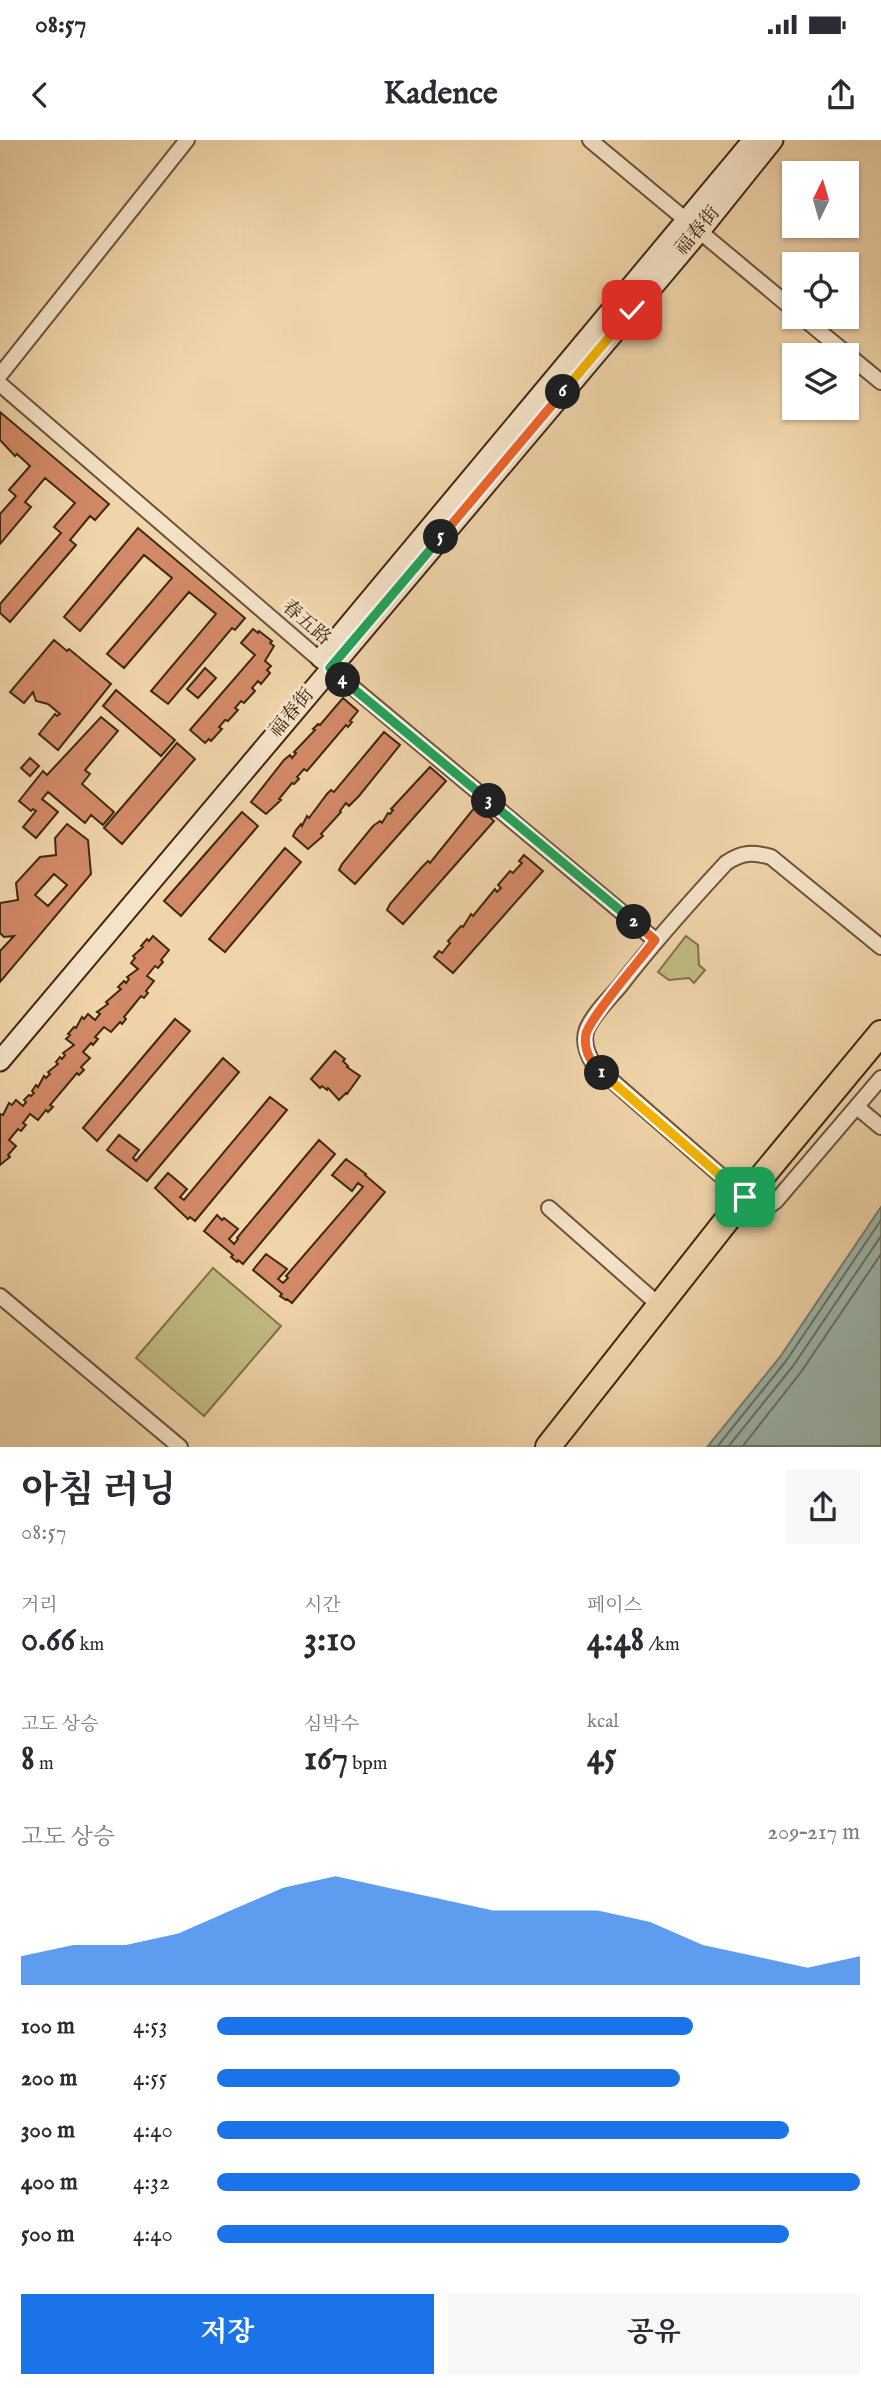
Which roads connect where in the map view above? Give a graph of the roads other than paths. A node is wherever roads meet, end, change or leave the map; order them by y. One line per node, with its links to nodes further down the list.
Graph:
1 (187, 140): 8 (street)
2 (590, 140): 5 (street)
3 (753, 140): 5 (main road, 福春街)
4 (773, 140): 5 (main road, 福春街)
5 (693, 225): 6 (street); 11 (main road, 福春街)
6 (782, 300)
7 (816, 329): 9 (street)
8 (0, 375)
9 (881, 383)
10 (0, 384): 11 (street, 春五路)
11 (325, 664): 12 (street, 春五路); 15 (main road, 福春街); 16 (main road, 福春街)
12 (655, 940): 13 (street); 20 (street)
13 (881, 947)
14 (881, 1033): 20 (highway)
15 (0, 1043)
16 (0, 1061)
17 (881, 1078): 18 (street)
18 (858, 1108): 19 (street); 20 (street)
19 (881, 1127)
20 (745, 1197): 23 (highway)
21 (549, 1208): 23 (street)
22 (0, 1296): 24 (street)
23 (659, 1305): 25 (highway)
24 (180, 1447)
25 (548, 1447)

